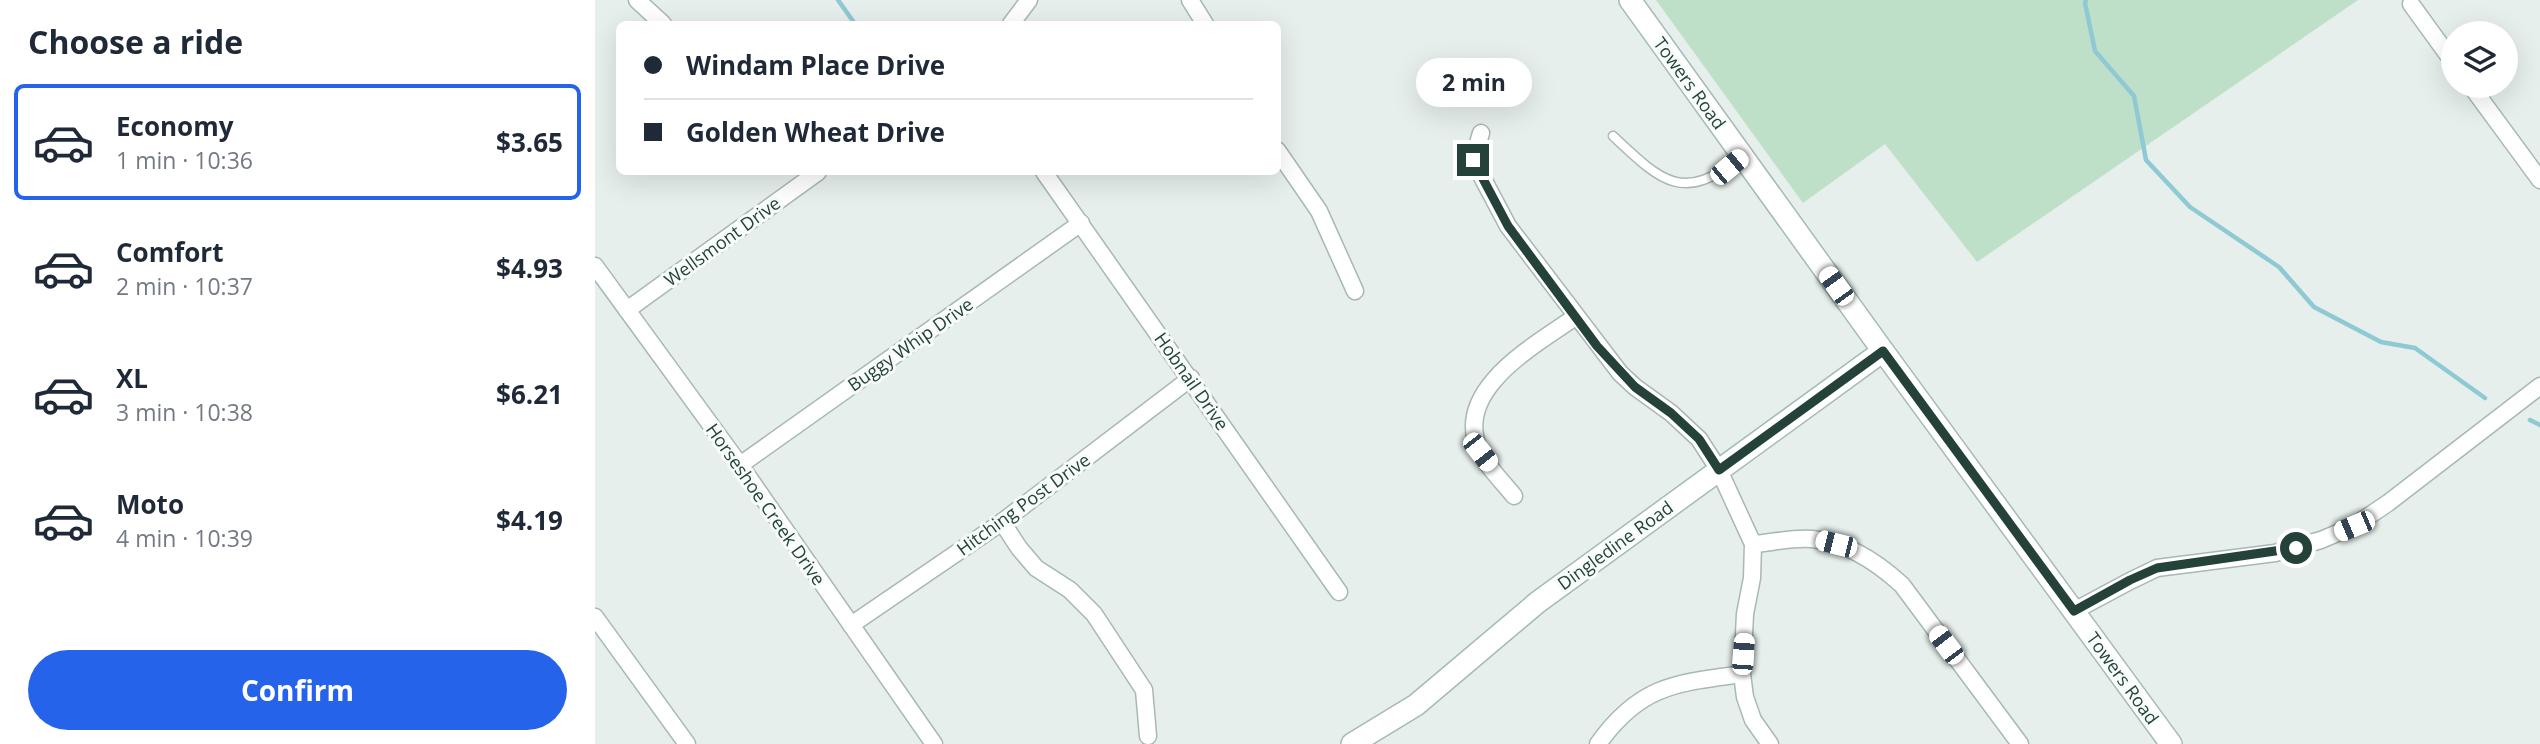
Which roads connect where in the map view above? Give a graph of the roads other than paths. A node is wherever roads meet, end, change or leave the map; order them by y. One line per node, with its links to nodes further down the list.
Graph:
1 (637, 0): 6 (street)
2 (1029, 0): 7 (street)
3 (1190, 0): 8 (street)
4 (1630, 0): 14 (main road, Towers Road)
5 (2411, 4): 9 (street)
6 (660, 21)
7 (1012, 21)
8 (1203, 21)
9 (2441, 45)
10 (2480, 98): 17 (street)
11 (1481, 133): 22 (street)
12 (1613, 136): 14 (lane)
13 (1281, 155): 20 (street)
14 (1743, 155): 23 (main road, Towers Road)
15 (814, 175): 21 (street, Wellsmont Drive)
16 (1046, 175): 18 (street, Hobnail Drive)
17 (2540, 180)
18 (1081, 223): 24 (street, Hobnail Drive); 26 (street, Buggy Whip Drive)
19 (595, 266): 21 (street, Horseshoe Creek Drive)
20 (1355, 292)
21 (627, 310): 26 (street, Horseshoe Creek Drive)
22 (1575, 317): 27 (street); 28 (street)
23 (1883, 351): 27 (main road, Dingledine Road); 32 (main road, Towers Road)
24 (1191, 378): 29 (street, Hitching Post Drive); 31 (street, Hobnail Drive)
25 (2540, 386): 32 (street)
26 (740, 465): 34 (street, Horseshoe Creek Drive)
27 (1719, 470): 30 (street); 39 (main road, Dingledine Road)
28 (1514, 496)
29 (1002, 522): 34 (street, Hitching Post Drive); 36 (street)
30 (1752, 544): 35 (street); 42 (street)
31 (1339, 592)
32 (2074, 611): 43 (main road, Towers Road)
33 (595, 617): 37 (street)
34 (851, 625): 38 (street, Horseshoe Creek Drive)
35 (1742, 674): 40 (street); 41 (street)
36 (1148, 736)
37 (687, 744)
38 (934, 744)
39 (1352, 744)
40 (1598, 744)
41 (1770, 744)
42 (2020, 744)
43 (2171, 744)

